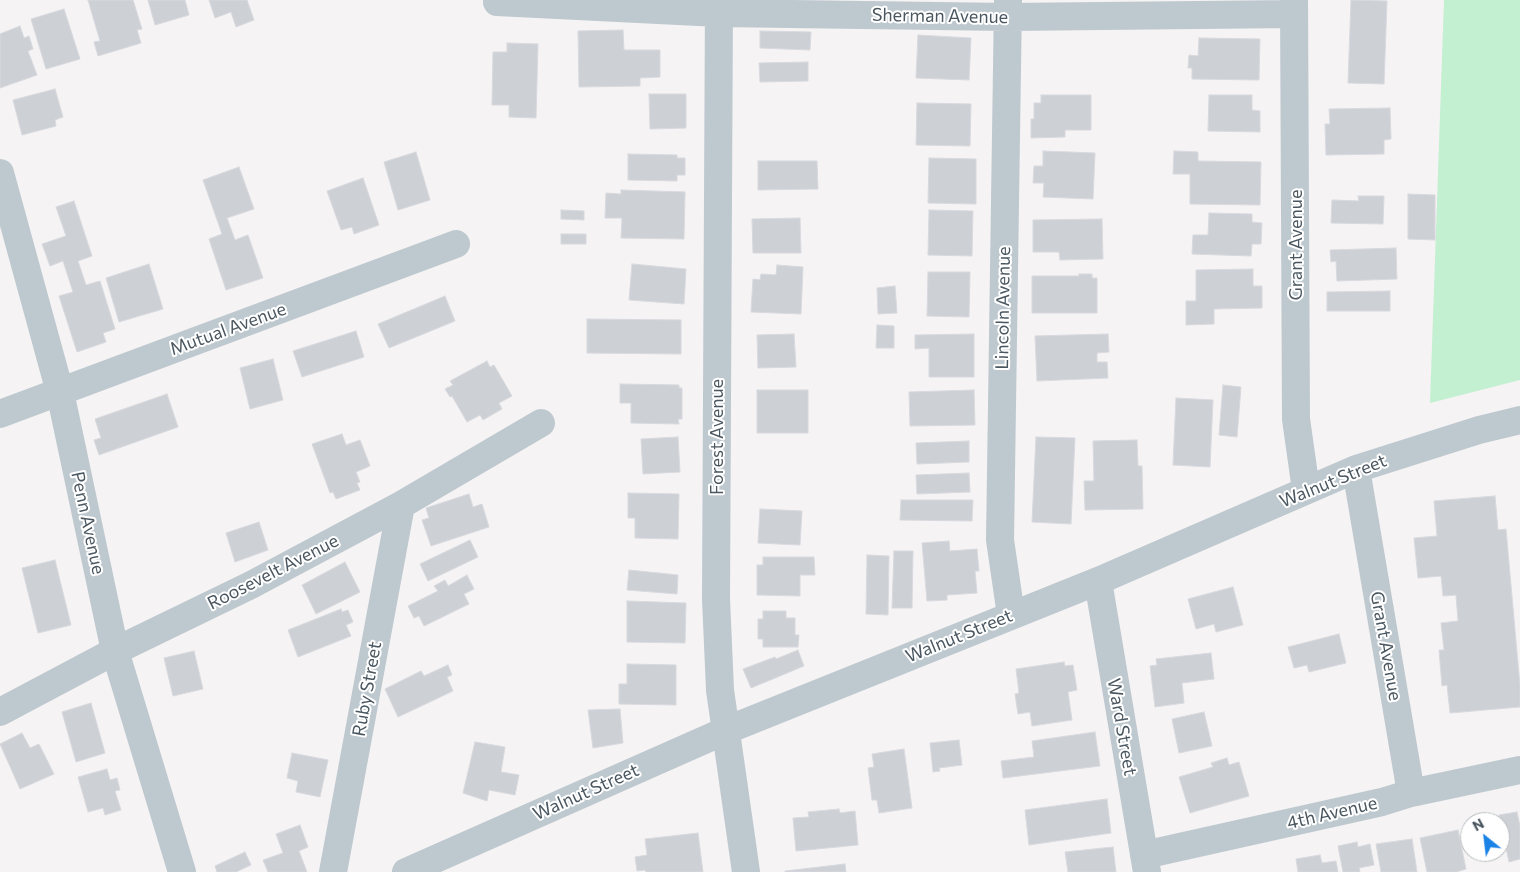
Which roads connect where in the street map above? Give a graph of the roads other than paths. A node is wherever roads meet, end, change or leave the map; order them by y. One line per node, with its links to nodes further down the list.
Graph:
1 (497, 2): 2 (street, Sherman Avenue)
2 (719, 7): 4 (street, Sherman Avenue); 18 (street, Forest Avenue)
3 (1294, 7): 4 (street, Sherman Avenue); 12 (street, Grant Avenue)
4 (1008, 8): 15 (street, Lincoln Avenue)
5 (0, 173): 7 (street, Penn Avenue)
6 (456, 244): 7 (street, Mutual Avenue)
7 (60, 392): 8 (street, Mutual Avenue); 16 (street, Penn Avenue)
8 (0, 414)
9 (1520, 420): 11 (street, Walnut Street)
10 (542, 423): 13 (street, Roosevelt Avenue)
11 (1356, 469): 12 (street, Walnut Street); 20 (street, Grant Avenue)
12 (1306, 490): 14 (street, Walnut Street)
13 (401, 505): 16 (street, Roosevelt Avenue); 24 (street, Ruby Street)
14 (1098, 581): 15 (street, Walnut Street); 21 (street, Ward Street)
15 (1011, 615): 18 (street, Walnut Street)
16 (115, 651): 17 (street, Roosevelt Avenue); 23 (street, Penn Avenue)
17 (0, 712)
18 (726, 730): 22 (street, Walnut Street); 26 (street, Forest Avenue)
19 (1520, 770): 20 (street, 4th Avenue)
20 (1411, 793): 21 (street, 4th Avenue)
21 (1145, 864)
22 (433, 866): 25 (street, Walnut Street)
23 (182, 872)
24 (333, 872)
25 (406, 872)
26 (746, 872)

